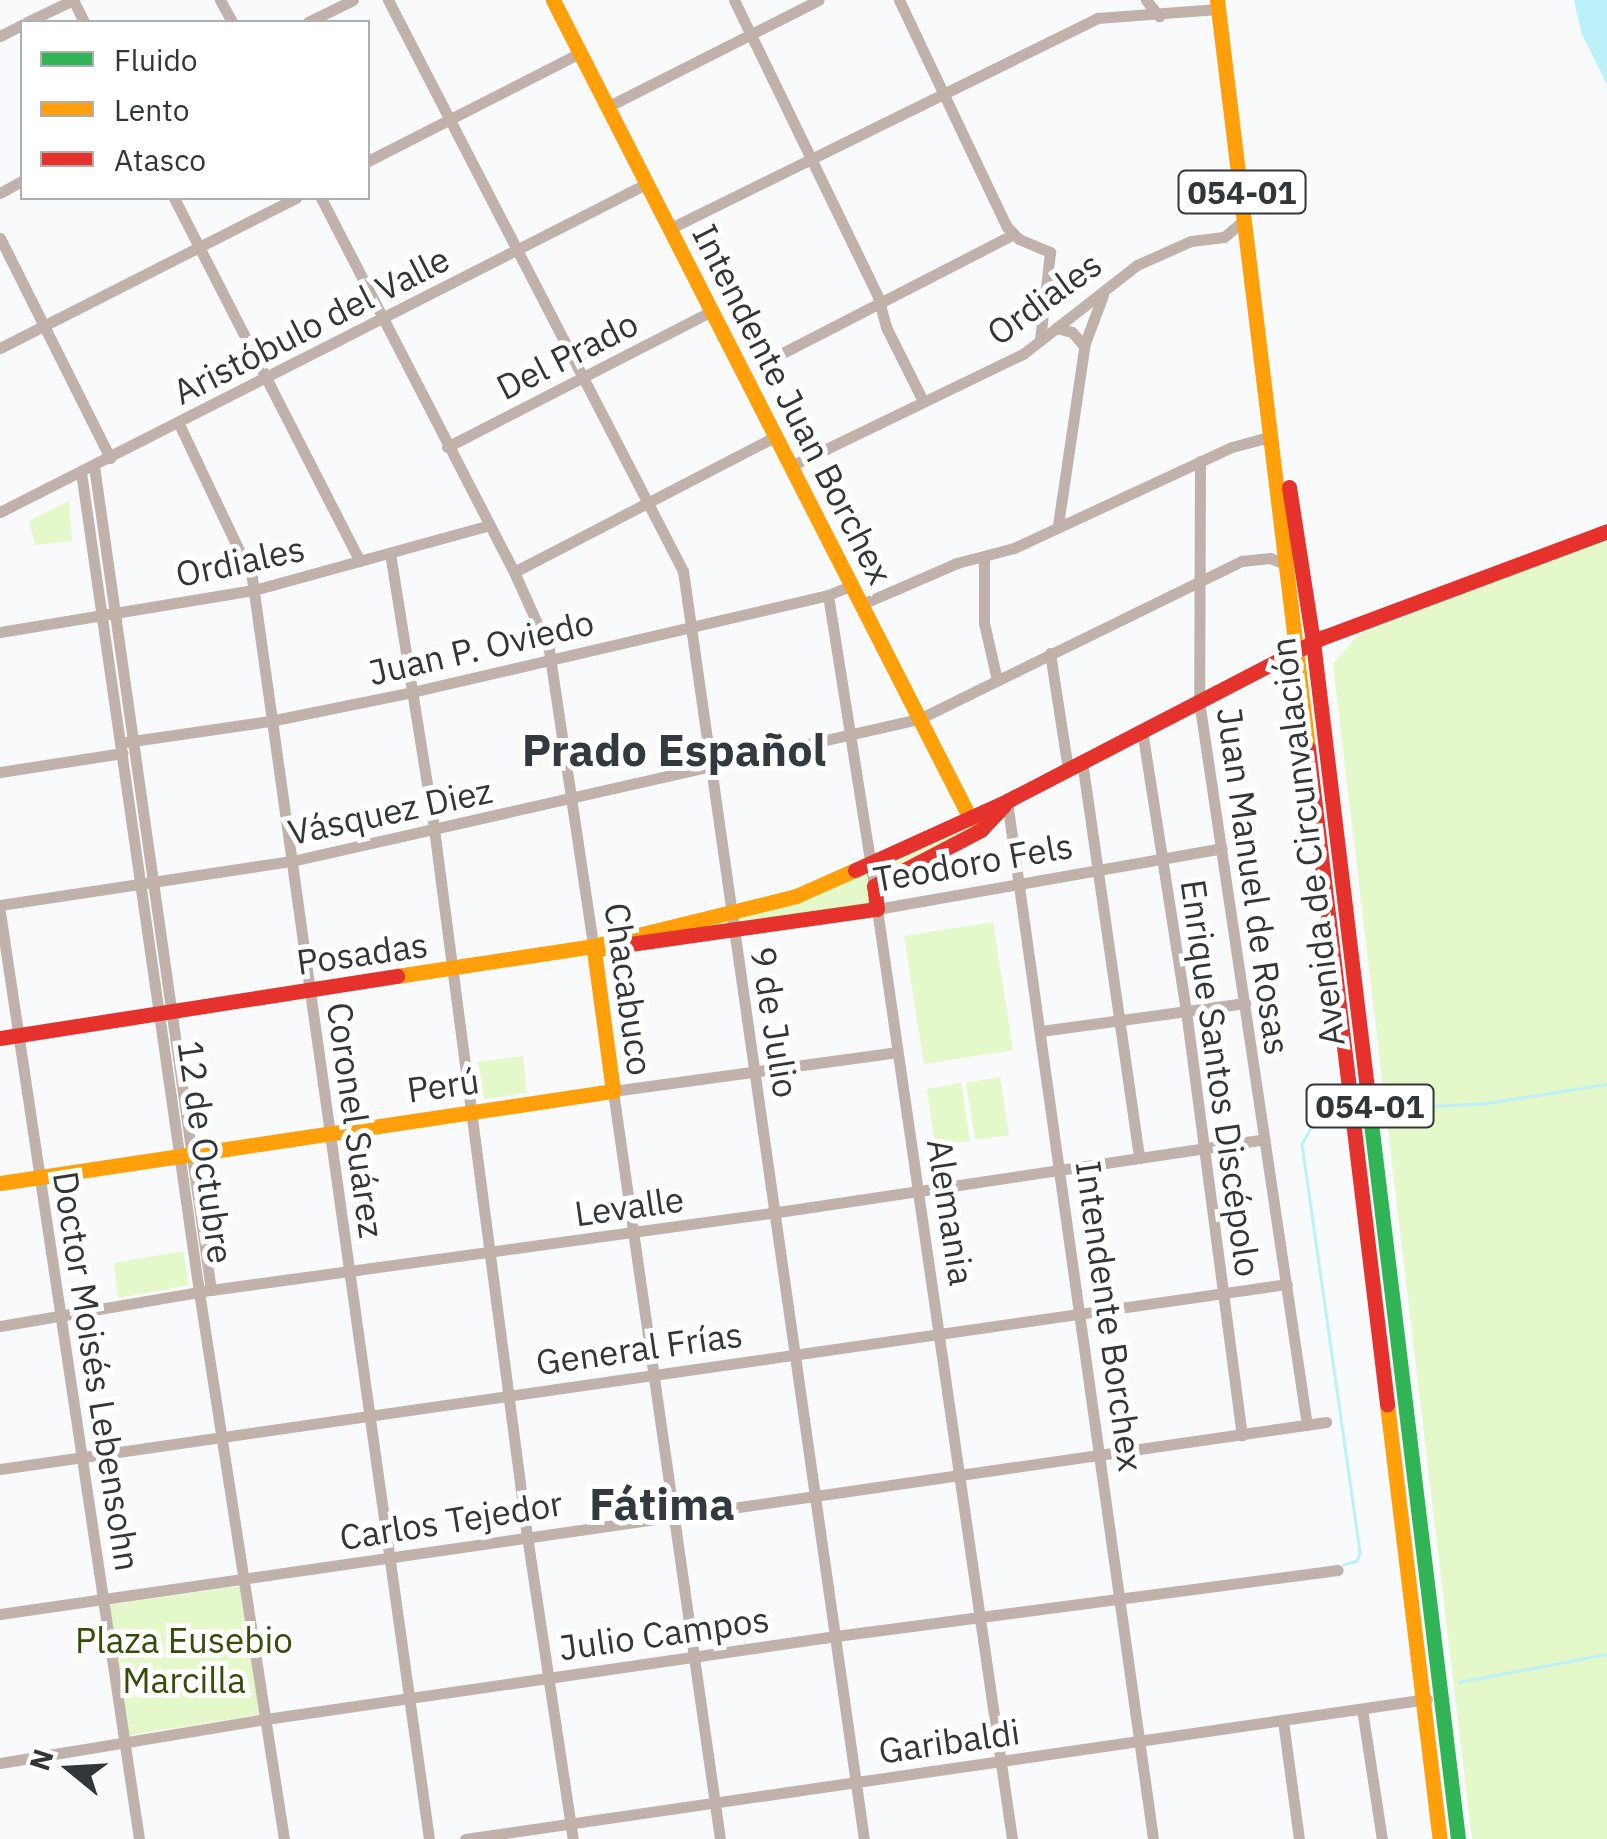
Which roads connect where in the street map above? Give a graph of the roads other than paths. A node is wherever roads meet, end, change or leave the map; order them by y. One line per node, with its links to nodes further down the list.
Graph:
1 (73, 0): 11 (street)
2 (354, 0): 12 (street)
3 (388, 0): 17 (street, 9 de Julio)
4 (553, 0): 14 (main road, Intendente Juan Borchex)
5 (734, 0): 13 (street)
6 (820, 0): 13 (street)
7 (899, 0): 15 (street)
8 (1146, 0): 10 (street)
9 (1217, 4): 10 (street); 24 (main road, Avenida de Circunvalación / 054-01)
10 (1163, 16): 15 (street)
11 (33, 20)
12 (312, 20)
13 (751, 35): 16 (street); 18 (street)
14 (580, 53): 16 (main road, Intendente Juan Borchex); 17 (street)
15 (944, 93): 18 (street); 26 (street)
16 (608, 108): 20 (main road, Intendente Juan Borchex)
17 (450, 119): 19 (street); 31 (street, 9 de Julio)
18 (811, 159): 25 (street); 33 (street)
19 (370, 160)
20 (646, 184): 25 (main road, Intendente Juan Borchex); 31 (street, Aristóbulo del Valle)
21 (175, 200): 29 (street)
22 (292, 200): 29 (street)
23 (322, 200): 35 (street, Chacabuco)
24 (1245, 218): 28 (street); 30 (main road, Avenida de Circunvalación / 054-01)
25 (671, 228): 34 (main road, Intendente Juan Borchex)
26 (1014, 234): 33 (street); 38 (street)
27 (0, 238): 36 (street)
28 (1224, 238): 30 (street); 32 (street, Ordiales)
29 (199, 246): 36 (street); 44 (street)
30 (1248, 248): 43 (main road, Avenida de Circunvalación / 054-01)
31 (518, 250): 35 (street, Aristóbulo del Valle); 42 (street, 9 de Julio)
32 (1108, 288): 37 (street, Ordiales); 39 (street)
33 (880, 305): 41 (street); 45 (street)
34 (712, 311): 42 (street, Del Prado); 47 (main road, Intendente Juan Borchex)
35 (382, 318): 44 (street, Aristóbulo del Valle); 49 (street, Chacabuco)
36 (44, 326): 40 (street); 50 (street)
37 (1056, 328): 38 (street, Ordiales); 39 (street)
38 (1040, 340): 45 (street, Ordiales)
39 (1084, 346): 57 (street)
40 (0, 348)
41 (762, 364)
42 (586, 376): 49 (street, Del Prado); 55 (street, 9 de Julio)
43 (1264, 376): 48 (main road, Avenida de Circunvalación / 054-01); 74 (main road, Avenida de Circunvalación / 054-01)
44 (267, 379): 46 (street, Aristóbulo del Valle); 62 (street)
45 (923, 401): 53 (street, Ordiales)
46 (179, 424): 50 (street, Aristóbulo del Valle); 67 (street, Coronel Suárez)
47 (776, 436): 53 (main road, Intendente Juan Borchex); 55 (street)
48 (1269, 438): 51 (street); 63 (main road, Avenida de Circunvalación / 054-01)
49 (448, 448): 58 (street, Chacabuco)
50 (110, 458): 52 (street, Aristóbulo del Valle)
51 (1200, 461): 57 (street); 65 (street, Juan Manuel de Rosas)
52 (94, 466): 54 (street, Aristóbulo del Valle); 70 (street, 12 de Octubre)
53 (791, 466): 66 (main road, Intendente Juan Borchex)
54 (81, 472): 56 (street, Aristóbulo del Valle); 71 (street, 12 de Octubre)
55 (649, 501): 64 (street); 72 (street, 9 de Julio)
56 (0, 512)
57 (1058, 525): 61 (street)
58 (487, 526): 60 (street, Ordiales); 64 (street, Chacabuco)
59 (1607, 530): 74 (main road, Posadas)
60 (390, 553): 62 (street, Ordiales); 79 (street)
61 (984, 557): 69 (street); 78 (street)
62 (360, 561): 67 (street, Ordiales)
63 (1286, 564): 65 (street, Vásquez Diez); 76 (main road, Avenida de Circunvalación / 054-01)
64 (514, 572): 77 (street, Chacabuco)
65 (1197, 581): 75 (street, Vásquez Diez); 80 (street, Juan Manuel de Rosas)
66 (850, 586): 68 (street, Juan P. Oviedo); 69 (main road, Intendente Juan Borchex)
67 (254, 590): 70 (street, Ordiales); 82 (street, Coronel Suárez)
68 (828, 595): 72 (street, Juan P. Oviedo); 84 (street, Alemania)
69 (860, 605): 81 (main road, Intendente Juan Borchex)
70 (116, 613): 71 (street, Ordiales); 85 (street, 12 de Octubre)
71 (102, 616): 73 (street, Ordiales); 85 (street, 12 de Octubre)
72 (693, 625): 77 (street, Juan P. Oviedo); 87 (street, 9 de Julio)
73 (0, 632)
74 (1314, 642): 76 (main road, Posadas); 167 (main road, Avenida de Circunvalación / 054-01)
75 (1050, 654): 78 (street, Vásquez Diez); 86 (street)
76 (1297, 654): 80 (main road, Posadas); 167 (main road, Avenida de Circunvalación / 054-01)
77 (551, 660): 79 (street, Juan P. Oviedo); 89 (street, Chacabuco)
78 (997, 680): 81 (street, Vásquez Diez)
79 (412, 692): 82 (street, Juan P. Oviedo); 93 (street)
80 (1199, 701): 83 (main road, Posadas); 95 (street, Juan Manuel de Rosas)
81 (919, 718): 84 (street, Vásquez Diez); 91 (main road, Intendente Juan Borchex)
82 (270, 721): 85 (street, Juan P. Oviedo); 97 (street, Coronel Suárez)
83 (1142, 730): 86 (main road, Posadas); 96 (street, Enrique Santos Discépolo)
84 (852, 736): 87 (street, Vásquez Diez); 98 (street, Alemania)
85 (126, 746): 88 (street, Juan P. Oviedo); 100 (street, 12 de Octubre)
86 (1075, 765): 90 (main road, Posadas); 99 (street)
87 (710, 767): 89 (street, Vásquez Diez); 104 (street, 9 de Julio)
88 (0, 772)
89 (571, 799): 93 (street, Vásquez Diez); 107 (street, Chacabuco)
90 (1007, 801): 91 (main road, Posadas); 92 (main road); 94 (street, Intendente Borchex)
91 (970, 818): 92 (main road); 98 (main road, Posadas)
92 (989, 824): 94 (street); 101 (main road)
93 (434, 830): 97 (street, Vásquez Diez); 108 (street)
94 (1013, 836): 102 (street, Intendente Borchex)
95 (1222, 848): 96 (street, Teodoro Fels); 110 (street, Juan Manuel de Rosas)
96 (1162, 858): 99 (street, Teodoro Fels); 111 (street, Enrique Santos Discépolo)
97 (292, 861): 100 (street, Vásquez Diez); 109 (street, Coronel Suárez)
98 (871, 862): 101 (street, Alemania); 104 (main road, Posadas)
99 (1099, 871): 102 (street, Teodoro Fels); 113 (street)
100 (147, 883): 103 (street, Vásquez Diez); 112 (street, 12 de Octubre)
101 (874, 886): 105 (main road, Alemania)
102 (1020, 886): 105 (street, Teodoro Fels); 114 (street, Intendente Borchex)
103 (0, 908): 115 (street, Doctor Moisés Lebensohn)
104 (730, 910): 106 (street, 9 de Julio); 107 (main road, Posadas)
105 (877, 910): 106 (main road, Teodoro Fels); 117 (street, Alemania)
106 (733, 929): 107 (main road, Posadas); 118 (street, 9 de Julio)
107 (594, 948): 108 (main road, Posadas); 119 (main road, Chacabuco)
108 (453, 970): 109 (main road, Posadas); 120 (street)
109 (310, 991): 112 (main road, Posadas); 121 (street, Coronel Suárez)
110 (1245, 1002): 111 (street); 122 (street, Juan Manuel de Rosas)
111 (1186, 1010): 113 (street); 123 (street, Enrique Santos Discépolo)
112 (165, 1012): 115 (main road, Posadas); 124 (street, 12 de Octubre)
113 (1120, 1020): 114 (street); 125 (street)
114 (1041, 1030): 126 (street, Intendente Borchex)
115 (18, 1036): 116 (main road, Posadas); 127 (street, Doctor Moisés Lebensohn)
116 (0, 1038)
117 (896, 1052): 118 (street, Perú); 129 (street, Alemania)
118 (755, 1071): 119 (street, Perú); 130 (street, 9 de Julio)
119 (612, 1091): 120 (main road, Perú); 131 (street, Chacabuco)
120 (473, 1110): 121 (main road, Perú); 132 (street)
121 (329, 1132): 124 (main road, Perú); 133 (street, Coronel Suárez)
122 (1265, 1139): 123 (street, Levalle); 134 (street, Juan Manuel de Rosas)
123 (1203, 1149): 125 (street, Levalle); 136 (street, Enrique Santos Discépolo)
124 (185, 1152): 127 (main road, Perú); 135 (street, 12 de Octubre)
125 (1139, 1158): 126 (street, Levalle)
126 (1061, 1169): 129 (street, Levalle); 137 (street, Intendente Borchex)
127 (40, 1176): 128 (main road, Perú); 138 (street, Doctor Moisés Lebensohn)
128 (0, 1183)
129 (916, 1192): 130 (street, Levalle); 140 (street, Alemania)
130 (778, 1212): 131 (street, Levalle); 141 (street, 9 de Julio)
131 (633, 1233): 132 (street, Levalle); 142 (street, Chacabuco)
132 (491, 1252): 133 (street, Levalle); 143 (street)
133 (348, 1271): 135 (street, Levalle); 144 (street, Coronel Suárez)
134 (1286, 1284): 136 (street, General Frías); 146 (street, Juan Manuel de Rosas)
135 (205, 1292): 138 (street, Levalle); 148 (street, 12 de Octubre)
136 (1224, 1293): 137 (street, General Frías); 147 (street, Enrique Santos Discépolo)
137 (1081, 1313): 140 (street, General Frías); 149 (street, Intendente Borchex)
138 (61, 1316): 139 (street, Levalle); 150 (street, Doctor Moisés Lebensohn)
139 (0, 1326)
140 (940, 1333): 141 (street, General Frías); 152 (street, Alemania)
141 (797, 1354): 142 (street, General Frías); 153 (street, 9 de Julio)
142 (653, 1374): 143 (street, General Frías); 154 (street, Chacabuco)
143 (510, 1394): 144 (street, General Frías); 155 (street)
144 (368, 1414): 148 (street, General Frías); 156 (street, Coronel Suárez)
145 (1326, 1422): 146 (street, Carlos Tejedor)
146 (1307, 1425): 147 (street, Carlos Tejedor)
147 (1242, 1435): 149 (street, Carlos Tejedor)
148 (222, 1436): 150 (street, General Frías); 158 (street, 12 de Octubre)
149 (1102, 1456): 152 (street, Carlos Tejedor); 159 (street, Intendente Borchex)
150 (82, 1457): 151 (street, General Frías); 160 (street, Doctor Moisés Lebensohn)
151 (0, 1469)
152 (960, 1476): 153 (street, Carlos Tejedor); 162 (street, Alemania)
153 (817, 1493): 154 (street, Carlos Tejedor); 163 (street, 9 de Julio)
154 (672, 1514): 155 (street, Carlos Tejedor); 164 (street, Chacabuco)
155 (527, 1536): 156 (street, Carlos Tejedor); 165 (street)
156 (388, 1558): 158 (street, Carlos Tejedor); 166 (street, Coronel Suárez)
157 (1338, 1570): 159 (street, Julio Campos)
158 (244, 1579): 160 (street, Carlos Tejedor); 169 (street, 12 de Octubre)
159 (1122, 1596): 162 (street, Julio Campos); 171 (street, Intendente Borchex)
160 (104, 1599): 161 (street, Carlos Tejedor); 172 (street, Doctor Moisés Lebensohn)
161 (0, 1614)
162 (979, 1616): 163 (street, Julio Campos); 173 (street, Alemania)
163 (836, 1636): 164 (street, Julio Campos); 175 (street, 9 de Julio)
164 (693, 1656): 165 (street, Julio Campos); 176 (street, Chacabuco)
165 (549, 1678): 166 (street, Julio Campos); 177 (street)
166 (408, 1698): 169 (street, Julio Campos); 180 (street, Coronel Suárez)
167 (1434, 1699): 168 (street, Garibaldi); 189 (main road, Avenida de Circunvalación / 054-01); 190 (main road, Avenida de Circunvalación / 054-01)
168 (1362, 1709): 170 (street, Garibaldi); 188 (street)
169 (266, 1719): 172 (street, Julio Campos); 179 (street, 12 de Octubre)
170 (1283, 1720): 171 (street, Garibaldi); 187 (street)
171 (1140, 1741): 173 (street, Garibaldi); 186 (street, Intendente Borchex)
172 (124, 1742): 174 (street, Julio Campos); 178 (street, Doctor Moisés Lebensohn)
173 (1000, 1762): 175 (street, Garibaldi); 185 (street, Alemania)
174 (0, 1763)
175 (856, 1782): 176 (street, Garibaldi); 184 (street, 9 de Julio)
176 (715, 1803): 177 (street, Garibaldi); 183 (street, Chacabuco)
177 (571, 1824): 181 (street, Garibaldi); 182 (street)
178 (138, 1839)
179 (284, 1839)
180 (429, 1839)
181 (465, 1839)
182 (574, 1839)
183 (720, 1839)
184 (864, 1839)
185 (1012, 1839)
186 (1154, 1839)
187 (1299, 1839)
188 (1382, 1839)
189 (1440, 1839)
190 (1458, 1839)

